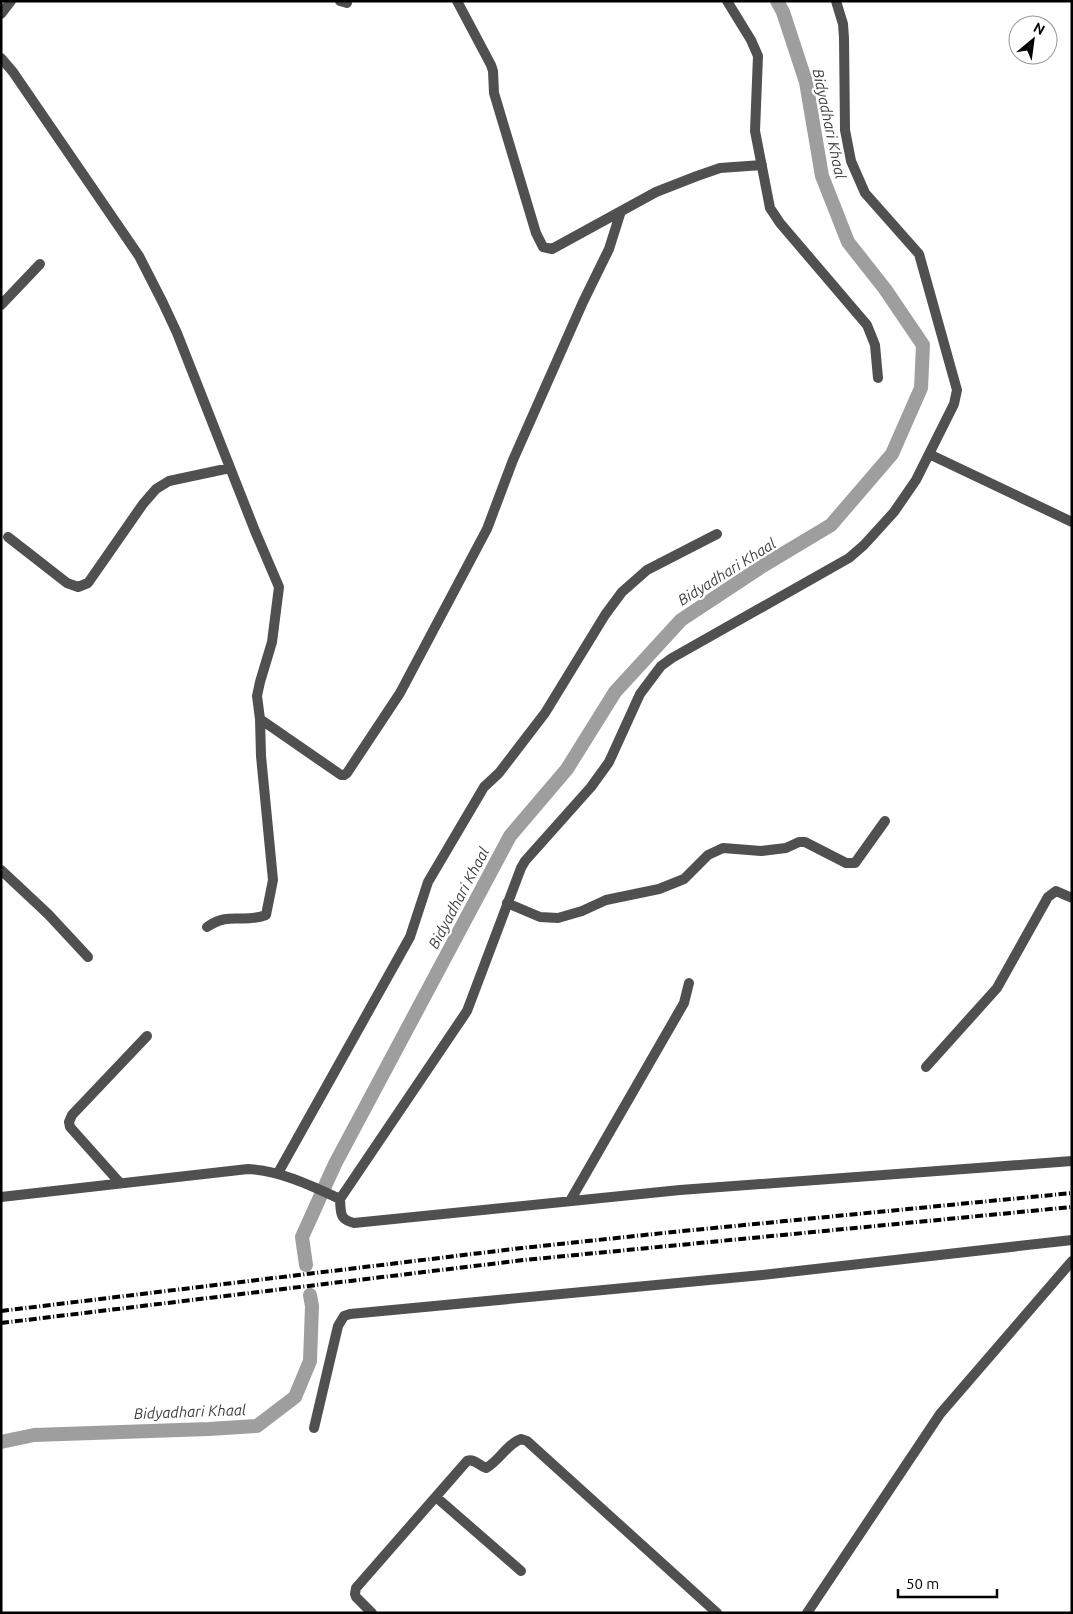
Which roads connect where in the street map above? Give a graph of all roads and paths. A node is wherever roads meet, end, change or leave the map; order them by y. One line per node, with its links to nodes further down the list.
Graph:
1 (11, 1): 5 (street)
2 (457, 1): 8 (street)
3 (727, 1): 7 (street)
4 (836, 1): 12 (street)
5 (1, 14)
6 (1, 58): 13 (street)
7 (762, 165): 8 (street); 11 (street)
8 (621, 211): 17 (street)
9 (40, 264): 10 (street)
10 (1, 305)
11 (878, 378)
12 (929, 454): 14 (street); 21 (street)
13 (230, 468): 16 (street); 17 (street)
14 (1072, 522)
15 (717, 534): 28 (street)
16 (8, 537)
17 (260, 719): 22 (street)
18 (885, 821): 21 (street)
19 (1, 870): 23 (street)
20 (1072, 898): 26 (street)
21 (508, 903): 31 (street)
22 (208, 927)
23 (88, 957)
24 (689, 983): 32 (street)
25 (147, 1036): 29 (street)
26 (926, 1066)
27 (1072, 1161): 32 (street)
28 (278, 1173): 29 (street); 31 (street)
29 (120, 1183): 30 (street)
30 (1, 1197)
31 (340, 1199): 32 (street)
32 (570, 1201)
33 (1072, 1240): 35 (street)
34 (1072, 1261): 40 (street)
35 (314, 1428)
36 (436, 1497): 37 (street); 38 (street); 39 (street)
37 (521, 1571)
38 (372, 1613)
39 (717, 1613)
40 (807, 1613)

